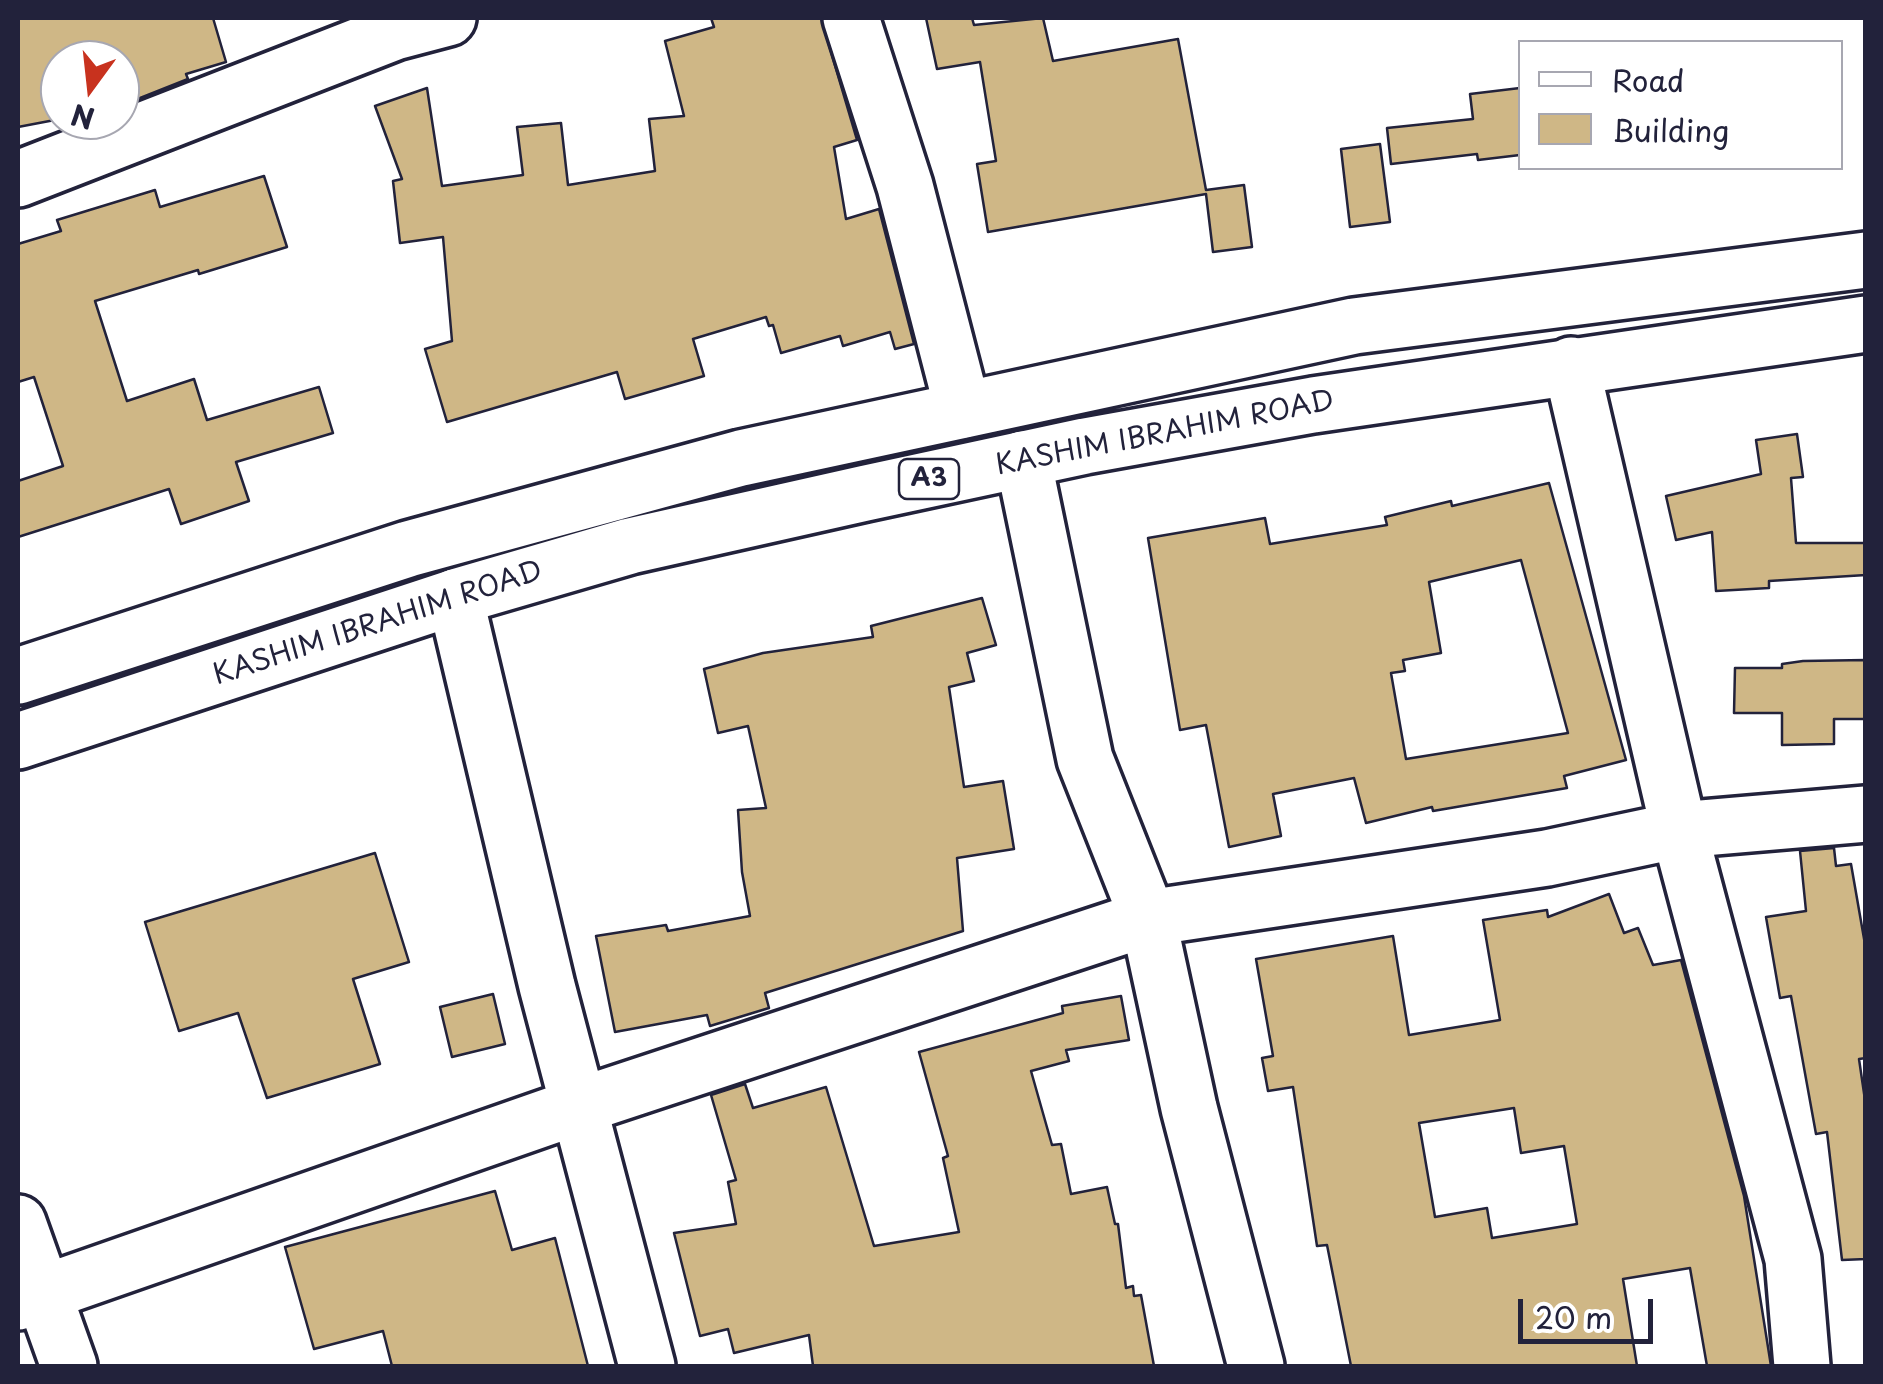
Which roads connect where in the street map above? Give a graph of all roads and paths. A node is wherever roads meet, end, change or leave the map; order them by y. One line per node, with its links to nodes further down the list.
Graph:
1 (448, 18): 3 (main road)
2 (851, 18): 7 (main road)
3 (18, 179)
4 (1866, 260): 7 (main road, KASHIM IBRAHIM ROAD / A3)
5 (1866, 324): 6 (main road, KASHIM IBRAHIM ROAD / A3)
6 (1571, 365): 8 (main road, KASHIM IBRAHIM ROAD / A3); 13 (main road)
7 (964, 410): 10 (main road, KASHIM IBRAHIM ROAD / A3)
8 (1023, 460): 9 (main road, KASHIM IBRAHIM ROAD / A3); 14 (main road)
9 (454, 598): 11 (main road, KASHIM IBRAHIM ROAD / A3); 15 (main road)
10 (18, 676)
11 (18, 741)
12 (1866, 814): 13 (main road)
13 (1678, 830): 14 (main road); 21 (main road)
14 (1148, 918): 15 (main road); 20 (main road)
15 (578, 1106): 17 (main road); 19 (main road)
16 (18, 1223): 17 (main road)
17 (31, 1299): 18 (main road)
18 (69, 1366)
19 (647, 1366)
20 (1256, 1366)
21 (1802, 1366)

